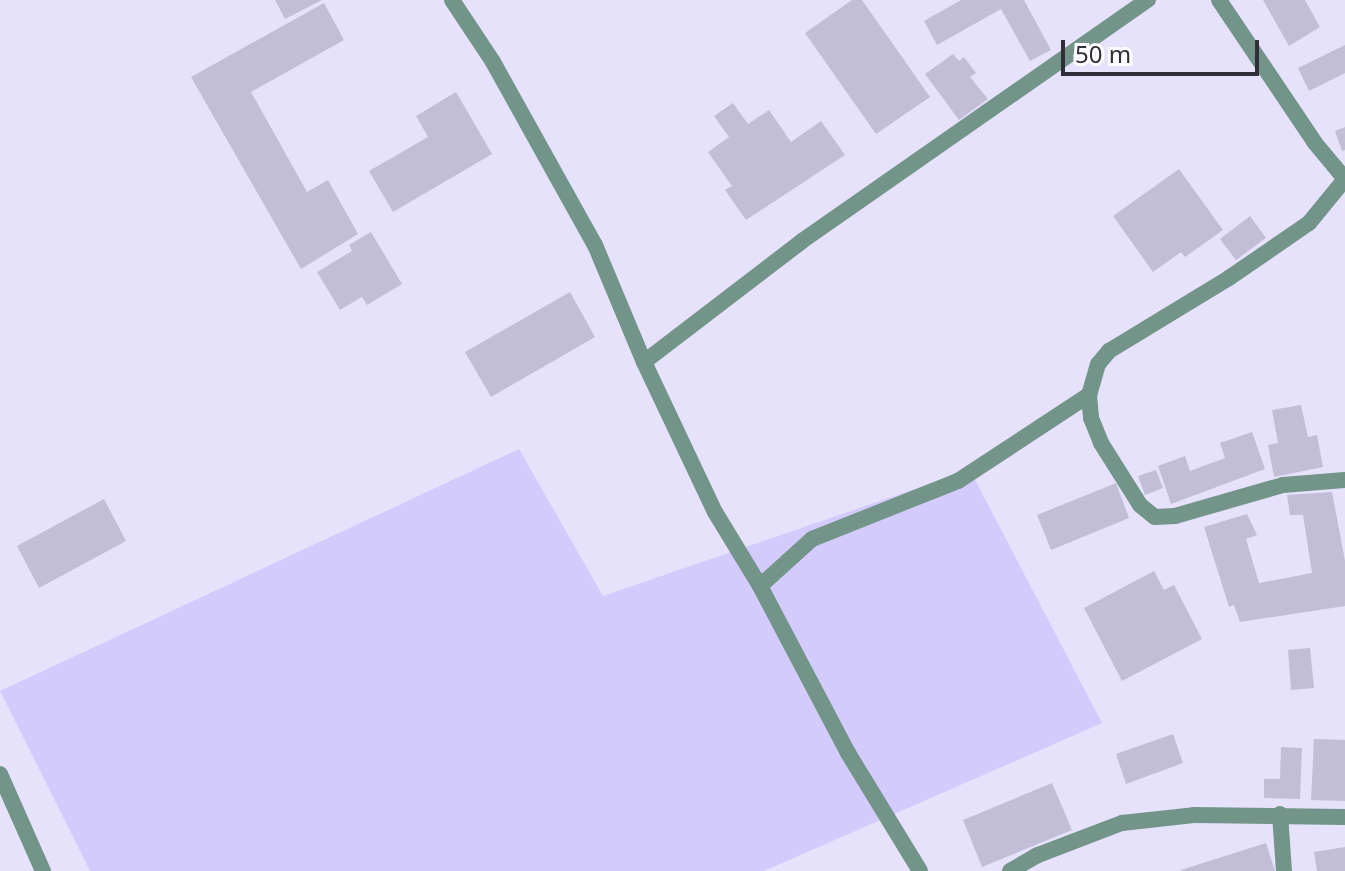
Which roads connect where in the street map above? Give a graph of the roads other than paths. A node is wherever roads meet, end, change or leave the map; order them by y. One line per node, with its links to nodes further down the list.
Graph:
1 (452, 0): 5 (street)
2 (1148, 0): 5 (street)
3 (1219, 0): 4 (street)
4 (1345, 179): 6 (street)
5 (644, 362): 8 (street)
6 (1089, 395): 7 (street); 8 (street)
7 (1345, 480)
8 (760, 586): 13 (street)
9 (0, 774): 12 (street)
10 (1280, 814): 11 (street); 14 (street); 15 (street)
11 (1345, 817)
12 (43, 871)
13 (920, 871)
14 (1010, 871)
15 (1284, 871)

